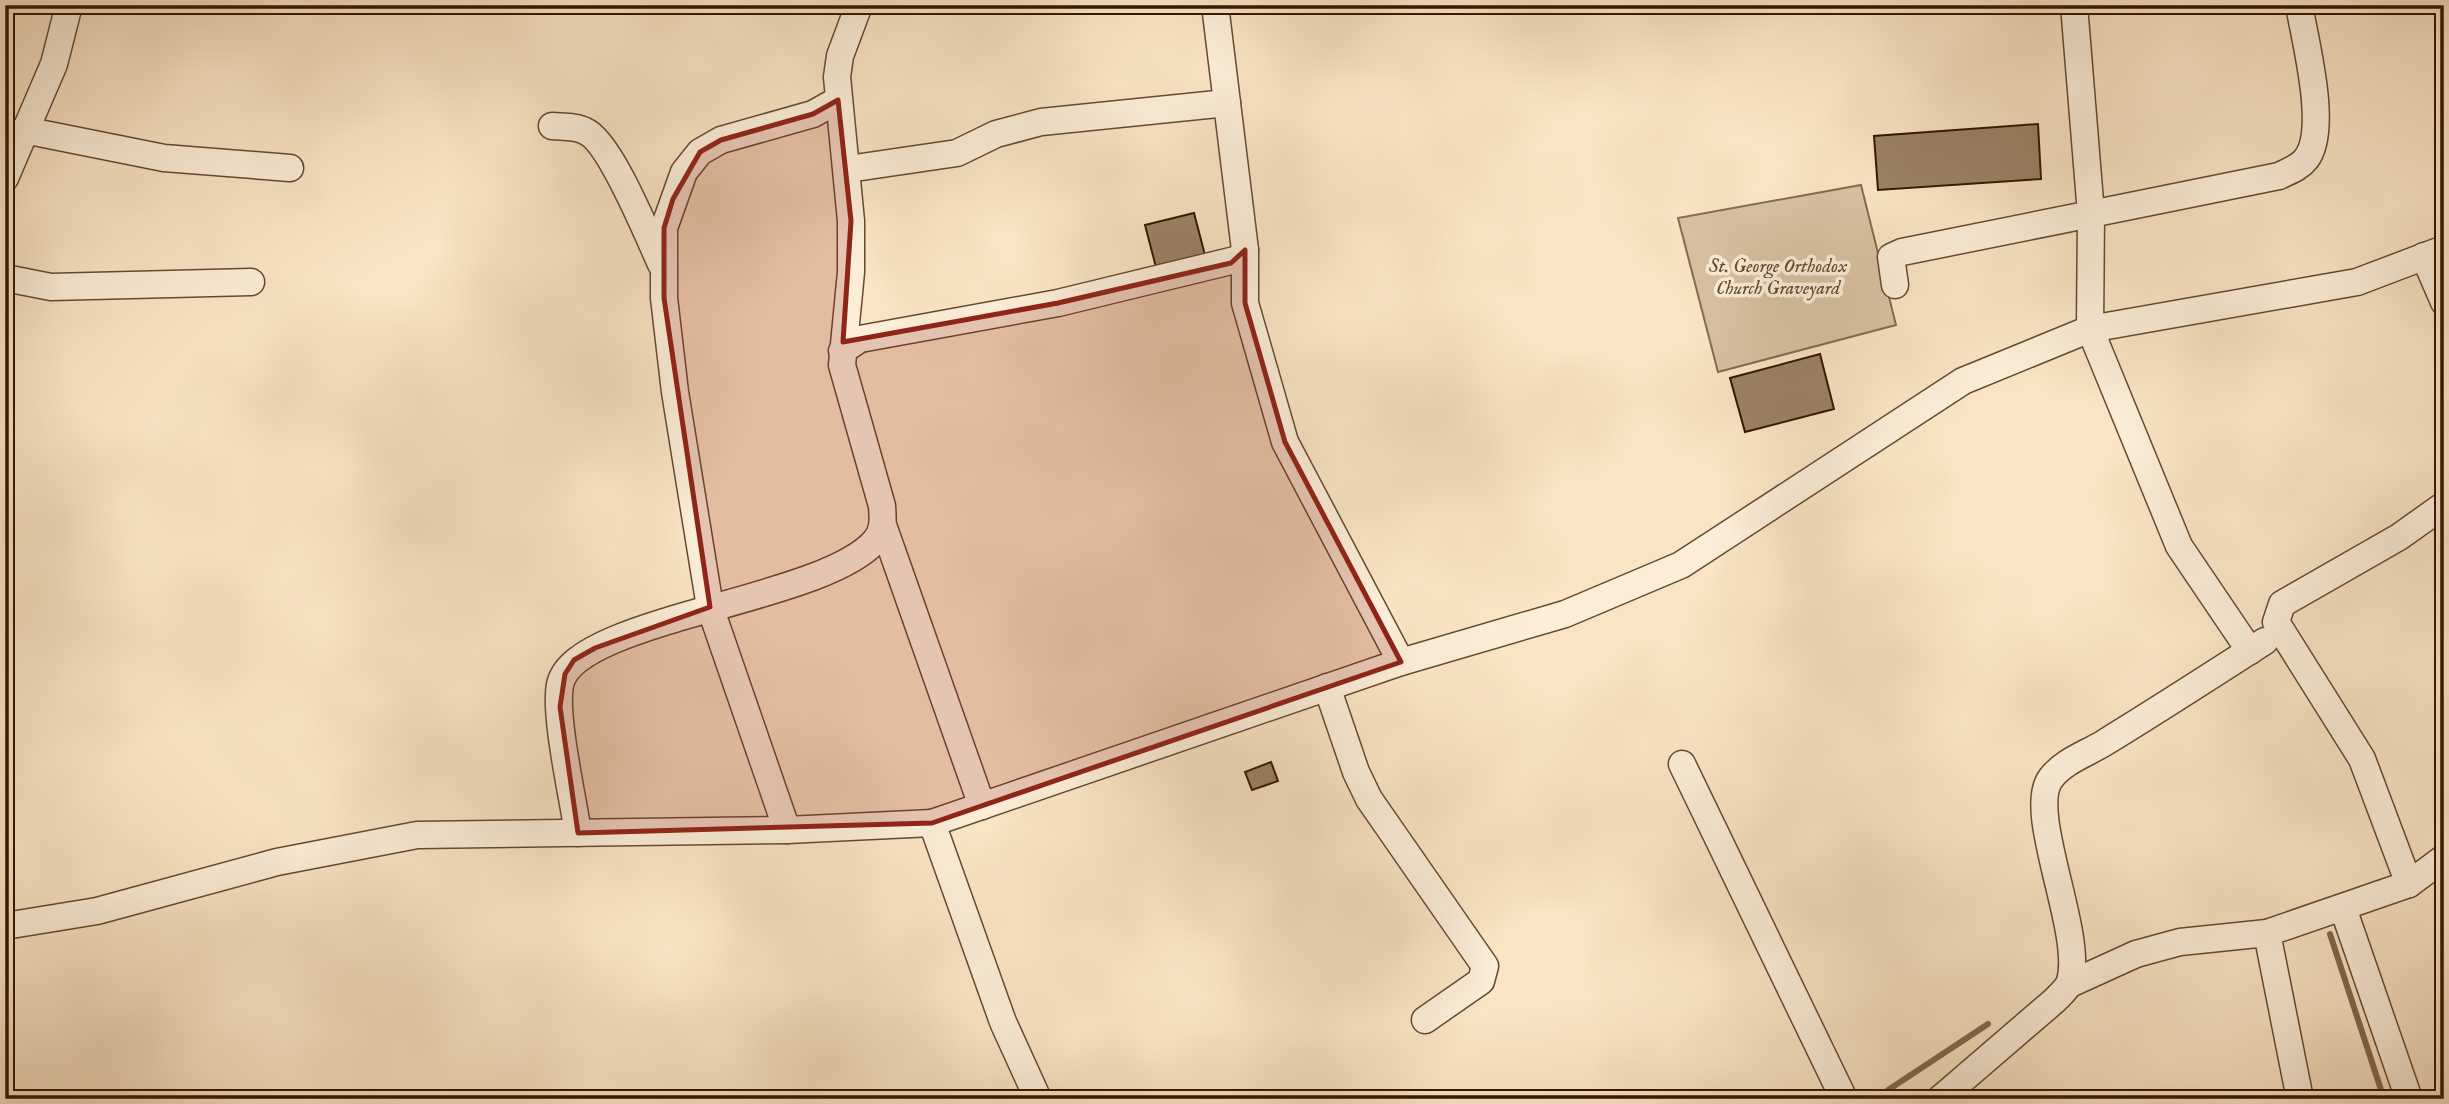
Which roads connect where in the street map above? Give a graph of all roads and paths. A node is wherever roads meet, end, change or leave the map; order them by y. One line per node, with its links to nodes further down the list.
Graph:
1 (69, 5): 9 (street)
2 (859, 5): 6 (street)
3 (1216, 5): 7 (street)
4 (2074, 5): 13 (street)
5 (2299, 5): 13 (street)
6 (838, 100): 11 (street); 16 (street)
7 (1227, 103): 11 (street); 14 (street)
8 (552, 126): 16 (street)
9 (24, 130): 10 (street); 12 (street)
10 (290, 168)
11 (848, 169): 22 (street)
12 (5, 178)
13 (2091, 214): 19 (street); 21 (street)
14 (1245, 250): 22 (street); 28 (street)
15 (2434, 252): 20 (street); 21 (street)
16 (663, 268): 25 (street)
17 (5, 278): 18 (street)
18 (251, 282)
19 (1895, 285)
20 (2444, 302)
21 (2090, 329): 27 (street); 28 (street)
22 (842, 351): 24 (street)
23 (2444, 505): 26 (street)
24 (883, 526): 25 (street); 31 (street)
25 (710, 607): 33 (street); 34 (street)
26 (2282, 631): 27 (street); 36 (street)
27 (2250, 651): 40 (street)
28 (1401, 662): 29 (street)
29 (1327, 687): 31 (street); 41 (street)
30 (1682, 764): 43 (street)
31 (982, 806): 32 (street)
32 (932, 823): 33 (street); 42 (street)
33 (787, 830): 34 (street)
34 (578, 833): 38 (street)
35 (2444, 858): 36 (street)
36 (2409, 884): 37 (street)
37 (2343, 908): 39 (street); 46 (street)
38 (5, 926)
39 (2267, 933): 40 (street); 45 (street)
40 (2070, 984): 44 (street)
41 (1425, 1020)
42 (1038, 1099)
43 (1844, 1099)
44 (1940, 1099)
45 (2300, 1099)
46 (2409, 1099)

